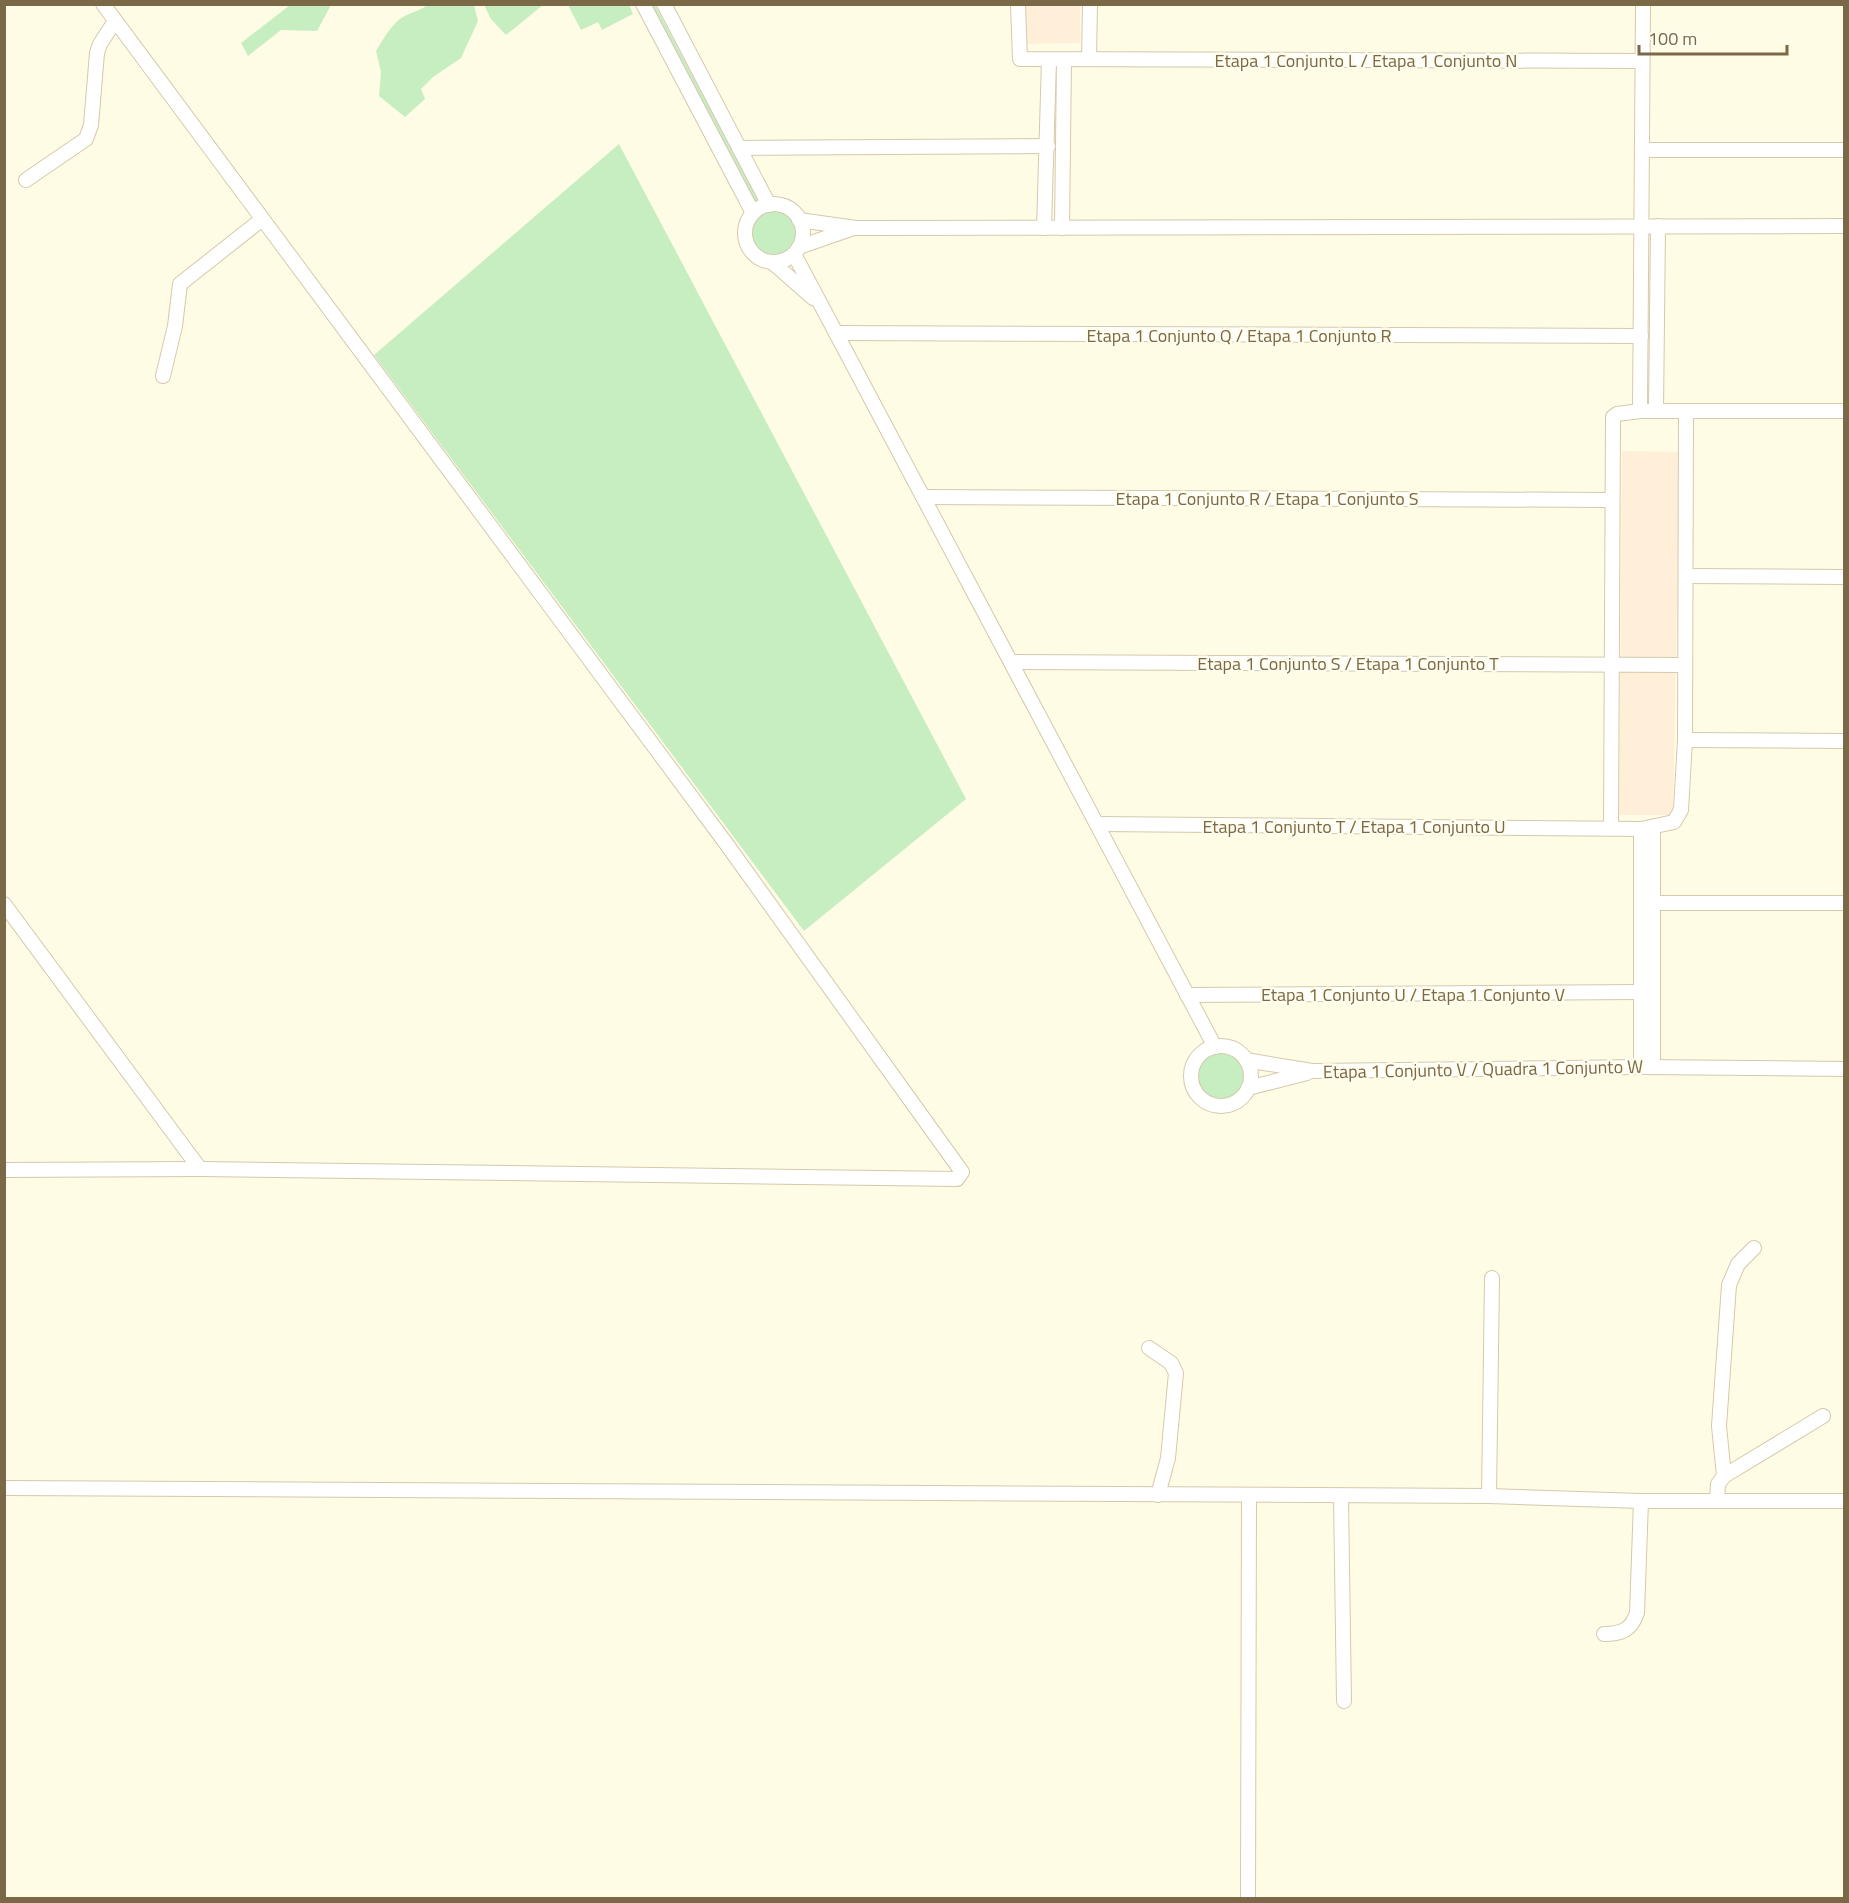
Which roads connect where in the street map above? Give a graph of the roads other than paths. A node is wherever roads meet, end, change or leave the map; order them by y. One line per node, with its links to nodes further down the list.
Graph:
1 (103, 4): 7 (street)
2 (643, 4): 18 (street)
3 (664, 4): 13 (street)
4 (1018, 4): 9 (street, Etapa 1 Conjunto L / Etapa 1 Conjunto N)
5 (1090, 4): 8 (street)
6 (1643, 4): 11 (street)
7 (115, 21): 16 (street); 19 (street)
8 (1089, 59): 10 (street, Etapa 1 Conjunto L / Etapa 1 Conjunto N); 11 (street, Etapa 1 Conjunto L / Etapa 1 Conjunto N)
9 (1048, 60): 10 (street, Etapa 1 Conjunto L / Etapa 1 Conjunto N); 12 (street)
10 (1064, 60): 26 (street)
11 (1642, 61): 14 (street)
12 (1048, 146): 13 (street); 25 (street)
13 (739, 148): 17 (street)
14 (1642, 150): 15 (street); 21 (street)
15 (1845, 150)
16 (26, 180)
17 (769, 205): 18 (street); 20 (street)
18 (753, 213): 28 (street)
19 (261, 220): 32 (street); 60 (street)
20 (799, 220): 24 (street); 27 (street)
21 (1642, 226): 22 (street); 26 (street); 31 (street)
22 (1658, 226): 23 (street); 34 (street)
23 (1845, 226)
24 (856, 228): 25 (street); 27 (street)
25 (1044, 228): 26 (street)
26 (1062, 228)
27 (796, 250): 28 (street); 29 (street)
28 (772, 262): 29 (street)
29 (817, 301): 30 (street)
30 (836, 333): 31 (street, Etapa 1 Conjunto Q / Etapa 1 Conjunto R); 37 (street)
31 (1641, 336): 33 (street)
32 (163, 376)
33 (1640, 411): 34 (street); 38 (street)
34 (1656, 411): 35 (street)
35 (1686, 411): 36 (street); 39 (street)
36 (1845, 411)
37 (923, 497): 38 (street, Etapa 1 Conjunto R / Etapa 1 Conjunto S); 41 (street)
38 (1611, 500): 42 (street)
39 (1686, 576): 40 (street); 43 (street)
40 (1845, 577)
41 (1012, 662): 42 (street, Etapa 1 Conjunto S / Etapa 1 Conjunto T); 46 (street)
42 (1610, 663): 43 (street, Etapa 1 Conjunto S / Etapa 1 Conjunto T); 47 (street)
43 (1685, 665): 44 (street)
44 (1684, 740): 45 (street); 48 (street)
45 (1845, 741)
46 (1097, 824): 47 (street, Etapa 1 Conjunto T / Etapa 1 Conjunto U); 53 (street)
47 (1611, 828): 48 (street, Etapa 1 Conjunto T / Etapa 1 Conjunto U)
48 (1647, 829): 49 (street)
49 (1647, 903): 50 (street); 52 (street); 56 (street)
50 (1845, 903)
51 (4, 904): 60 (street)
52 (1640, 992): 53 (street, Etapa 1 Conjunto U / Etapa 1 Conjunto V); 56 (street)
53 (1187, 995): 54 (street)
54 (1215, 1047): 55 (street); 59 (street)
55 (1246, 1060): 58 (street); 59 (street)
56 (1647, 1067): 57 (street, Etapa 1 Conjunto V / Quadra 1 Conjunto W); 58 (street, Etapa 1 Conjunto V / Quadra 1 Conjunto W)
57 (1845, 1069)
58 (1312, 1071): 59 (street)
59 (1248, 1088)
60 (200, 1169): 61 (street)
61 (4, 1170)
62 (1754, 1248): 66 (street)
63 (1492, 1278): 71 (street)
64 (1149, 1348): 68 (street)
65 (1823, 1416): 66 (street)
66 (1724, 1476): 72 (street)
67 (4, 1488): 68 (street)
68 (1158, 1495): 69 (street)
69 (1249, 1496): 70 (street); 77 (street)
70 (1341, 1496): 71 (street); 76 (street)
71 (1489, 1496): 73 (street)
72 (1717, 1500): 73 (street); 74 (street)
73 (1641, 1501): 75 (street)
74 (1845, 1501)
75 (1604, 1634)
76 (1344, 1701)
77 (1248, 1899)

